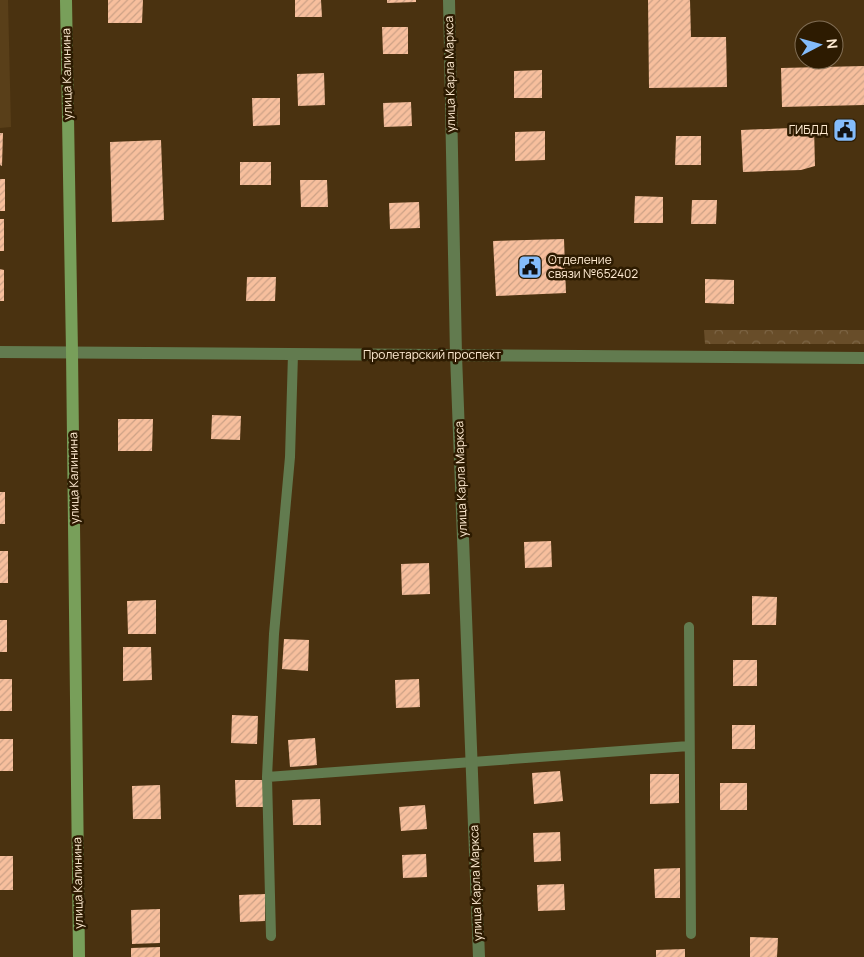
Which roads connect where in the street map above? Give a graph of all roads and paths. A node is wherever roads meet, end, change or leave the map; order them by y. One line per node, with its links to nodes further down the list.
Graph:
1 (66, 0): 4 (main road, улица Калинина)
2 (449, 0): 6 (street, улица Карла Маркса)
3 (0, 352): 4 (street, Пролетарский проспект)
4 (72, 352): 5 (street, Пролетарский проспект); 14 (main road, улица Калинина)
5 (293, 354): 6 (street, Пролетарский проспект); 11 (lane)
6 (456, 355): 7 (street, Пролетарский проспект); 10 (street, улица Карла Маркса)
7 (864, 358)
8 (689, 627): 9 (lane)
9 (689, 746): 10 (lane); 12 (lane)
10 (471, 763): 11 (lane); 15 (street, улица Карла Маркса)
11 (267, 777): 13 (lane)
12 (691, 934)
13 (271, 936)
14 (79, 957)
15 (479, 957)

